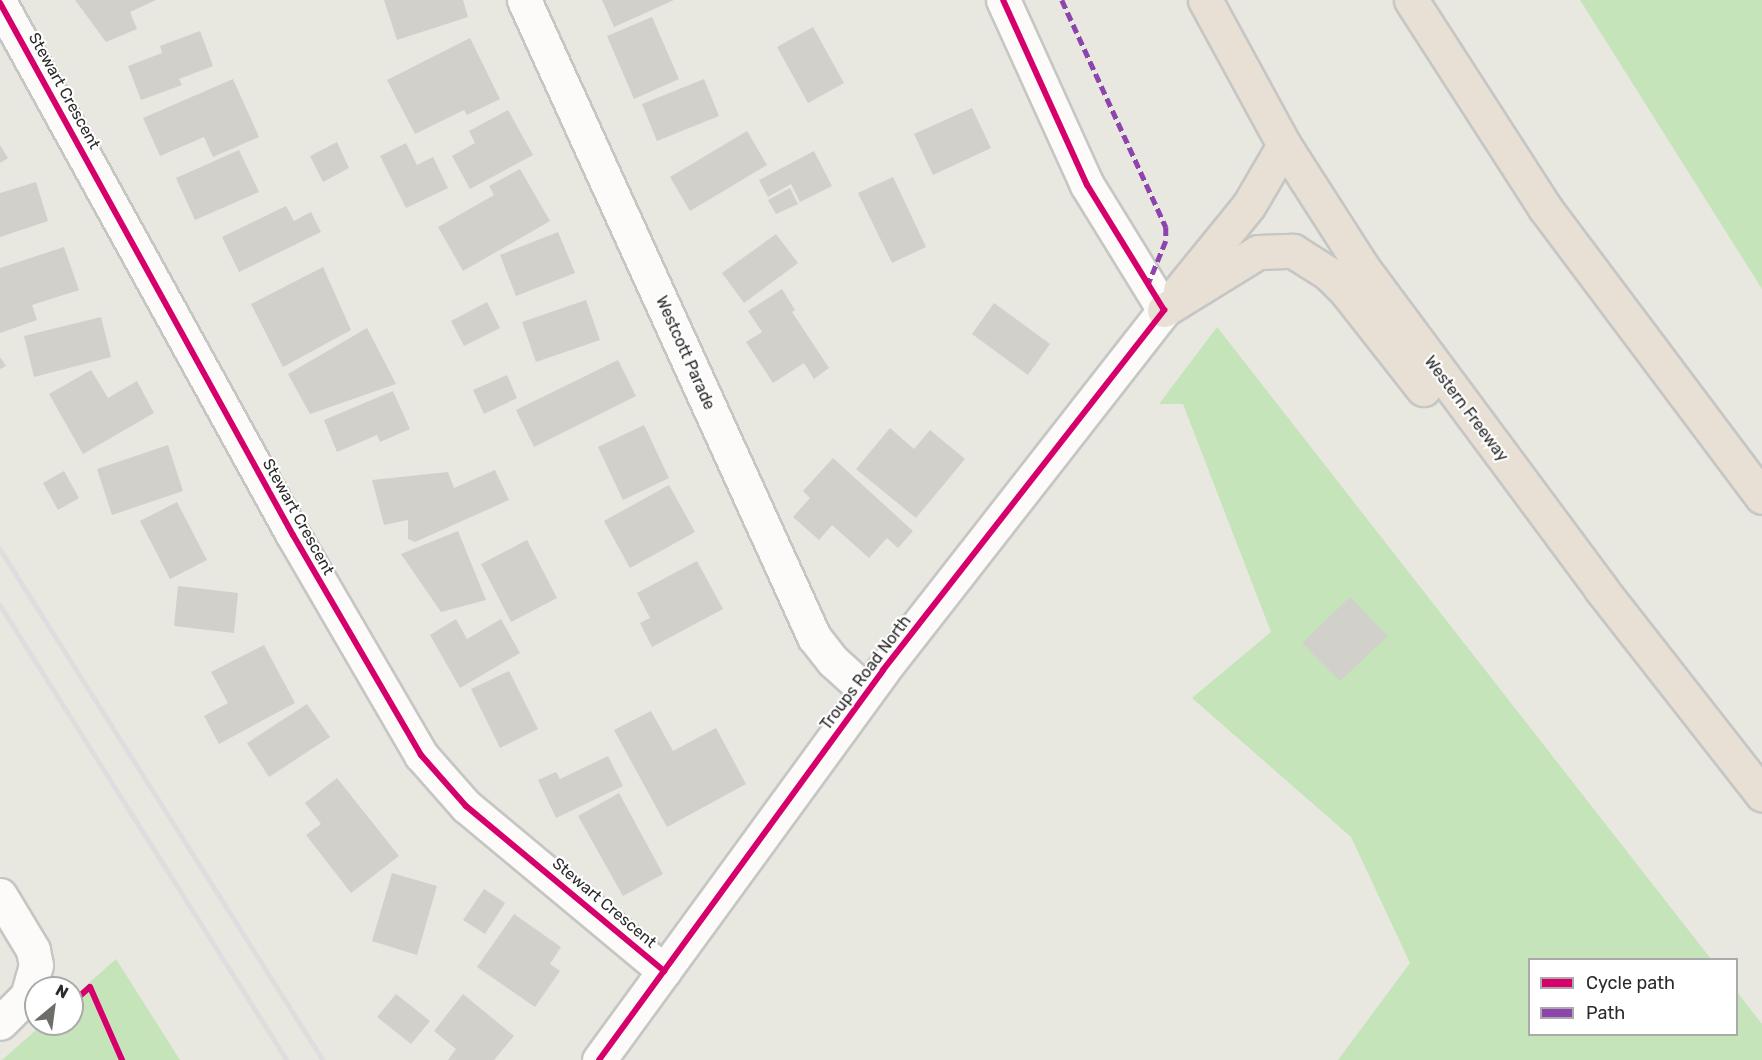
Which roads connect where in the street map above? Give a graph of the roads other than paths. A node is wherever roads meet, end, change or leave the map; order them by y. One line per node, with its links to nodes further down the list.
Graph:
1 (524, 0): 9 (street, Westcott Parade)
2 (1003, 0): 7 (street)
3 (1205, 0): 6 (highway, Western Freeway)
4 (1411, 0): 8 (highway)
5 (0, 3): 12 (street, Stewart Crescent)
6 (1284, 145): 7 (highway); 10 (highway, Western Freeway)
7 (1164, 310): 9 (street, Troups Road North); 10 (highway)
8 (1762, 497)
9 (867, 692): 12 (street, Troups Road North)
10 (1757, 788)
11 (0, 895): 13 (street)
12 (664, 972): 14 (street, Troups Road North)
13 (0, 1023)
14 (599, 1060)

